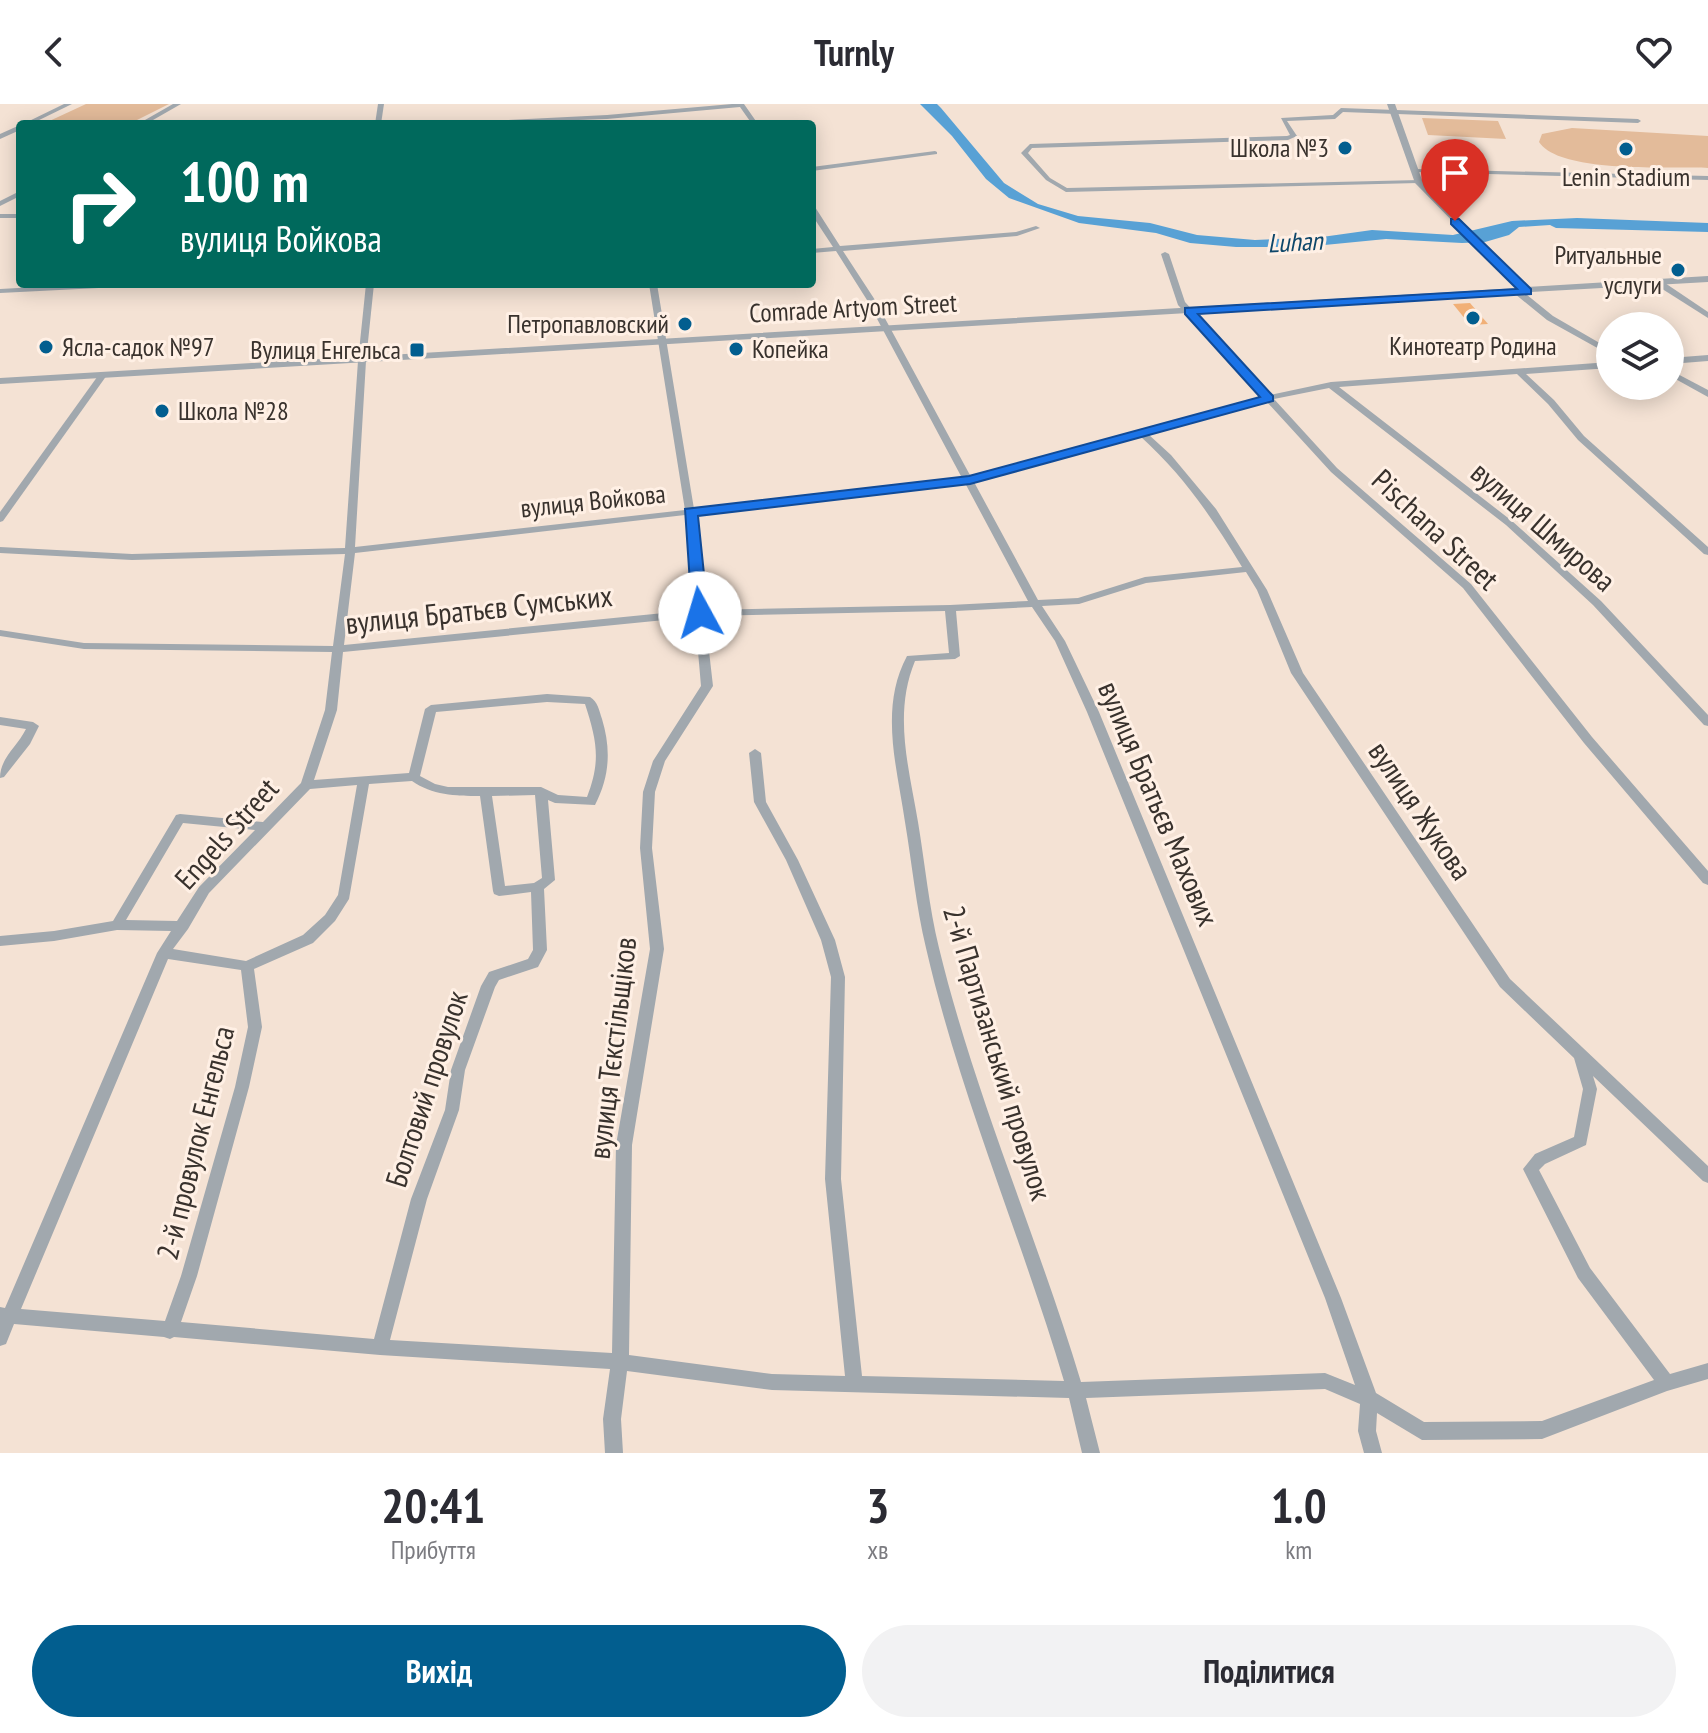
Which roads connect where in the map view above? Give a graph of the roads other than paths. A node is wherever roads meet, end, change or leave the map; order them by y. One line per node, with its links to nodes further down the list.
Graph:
1 (69, 104): 5 (street)
2 (178, 104): 6 (street)
3 (742, 105): 7 (street)
4 (1392, 108): 8 (street); 11 (street); 13 (street)
5 (35, 120)
6 (148, 120)
7 (626, 120)
8 (1638, 121)
9 (935, 153): 10 (street)
10 (816, 168)
11 (1415, 171): 12 (street); 13 (street)
12 (1708, 178)
13 (1418, 181): 25 (street)
14 (816, 215): 16 (street, вулиця Братьєв Махових)
15 (1036, 228): 16 (street)
16 (839, 249): 17 (street); 28 (street, вулиця Братьєв Махових)
17 (816, 251)
18 (1165, 254): 26 (street, Pischana Street)
19 (1708, 279): 20 (street, Comrade Artyom Street)
20 (1659, 283): 25 (street, Comrade Artyom Street); 27 (street)
21 (59, 288): 24 (street)
22 (370, 288): 31 (street, Engels Street)
23 (653, 288): 29 (street, вулиця Тєкстільщіков)
24 (0, 291)
25 (1522, 292): 26 (street, Comrade Artyom Street); 30 (street)
26 (1189, 311): 28 (street, Comrade Artyom Street); 41 (street, Pischana Street)
27 (1708, 316)
28 (885, 327): 29 (street, Comrade Artyom Street); 43 (street, вулиця Братьєв Махових)
29 (660, 341): 31 (street, Comrade Artyom Street); 44 (street, вулиця Тєкстільщіков)
30 (1596, 344)
31 (362, 358): 36 (street, Comrade Artyom Street); 47 (street, Engels Street)
32 (1708, 358): 33 (street)
33 (1684, 360)
34 (1596, 366): 35 (street, вулиця Войкова)
35 (1520, 372): 39 (street, вулиця Войкова); 48 (street)
36 (103, 375): 37 (street, Comrade Artyom Street); 45 (street)
37 (0, 381)
38 (1684, 381): 40 (street)
39 (1331, 385): 41 (street, вулиця Войкова); 56 (street, вулиця Шмирова)
40 (1708, 394)
41 (1268, 398): 42 (street, вулиця Войкова); 65 (street, Pischana Street)
42 (1143, 434): 43 (street, вулиця Войкова); 49 (street, вулиця Жукова)
43 (970, 480): 44 (street, вулиця Войкова); 50 (street, вулиця Братьєв Махових)
44 (690, 512): 47 (street, вулиця Войкова); 52 (street, вулиця Тєкстільщіков)
45 (0, 518)
46 (0, 550): 47 (street, вулиця Войкова)
47 (350, 551): 54 (street, Engels Street)
48 (1708, 552)
49 (1248, 569): 50 (street, вулиця Братьєв Сумських); 72 (street, вулиця Жукова)
50 (1034, 602): 51 (street, вулиця Братьєв Сумських); 83 (street, вулиця Братьєв Махових)
51 (950, 608): 52 (street, вулиця Братьєв Сумських); 82 (street, 2-й Партизанський провулок)
52 (700, 613): 54 (street, вулиця Братьєв Сумських); 78 (street, вулиця Тєкстільщіков)
53 (0, 633): 54 (street, вулиця Братьєв Сумських)
54 (338, 649): 61 (street, Engels Street)
55 (0, 721): 58 (street)
56 (1708, 722)
57 (755, 753): 80 (street)
58 (0, 774)
59 (414, 777): 60 (street); 62 (street); 63 (street)
60 (364, 780): 61 (street); 71 (street)
61 (307, 785): 64 (street, Engels Street)
62 (541, 791): 63 (street); 66 (street, Болтовий провулок)
63 (485, 792): 66 (street)
64 (265, 827): 67 (street); 68 (street, Engels Street)
65 (1708, 880)
66 (537, 887): 77 (street, Болтовий провулок)
67 (117, 925): 68 (street); 69 (street)
68 (183, 926): 70 (street, Engels Street)
69 (0, 941)
70 (164, 953): 71 (street); 74 (street, Engels Street)
71 (247, 966): 75 (street, 2-й провулок Енгельса)
72 (1581, 1056): 73 (street, вулиця Жукова); 81 (street)
73 (1708, 1176)
74 (6, 1316): 75 (street); 76 (street, Engels Street)
75 (170, 1331): 77 (street)
76 (0, 1338)
77 (380, 1347): 78 (street)
78 (620, 1362): 80 (street); 84 (street, вулиця Тєкстільщіков)
79 (1708, 1371): 81 (street)
80 (854, 1382): 82 (street)
81 (1667, 1383): 83 (street)
82 (1077, 1390): 83 (street); 85 (street, 2-й Партизанський провулок)
83 (1369, 1399): 86 (street, вулиця Братьєв Махових)
84 (614, 1453)
85 (1091, 1453)
86 (1373, 1453)

